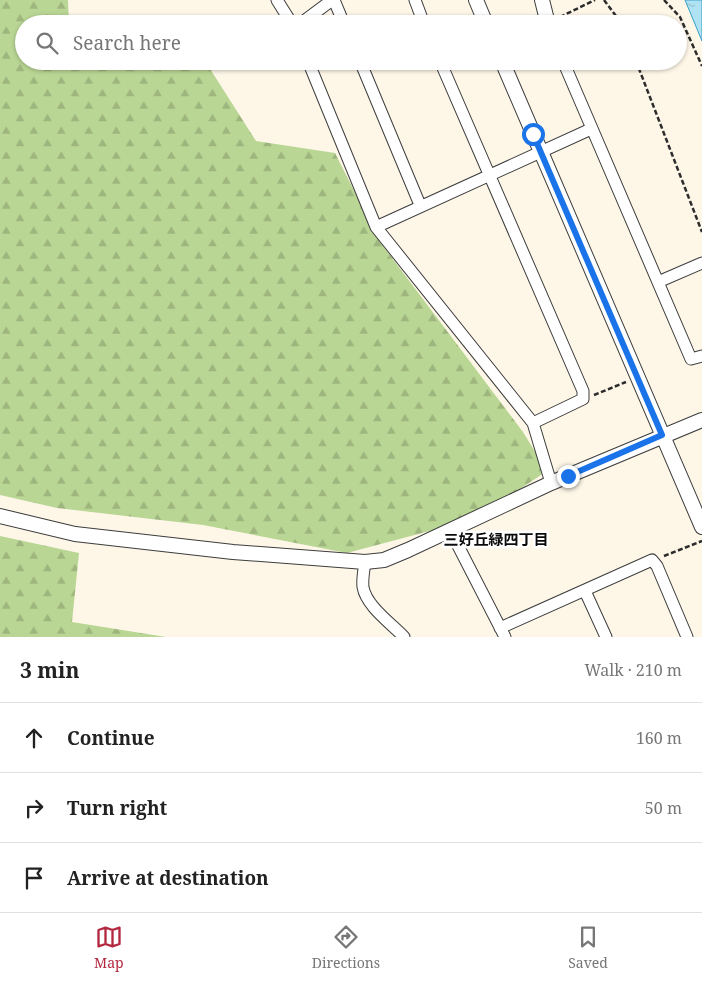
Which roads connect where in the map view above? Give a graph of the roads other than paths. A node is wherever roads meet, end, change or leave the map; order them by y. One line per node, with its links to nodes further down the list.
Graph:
1 (277, 0): 6 (street)
2 (333, 0): 7 (street); 8 (street)
3 (414, 0): 9 (street)
4 (476, 0): 10 (street)
5 (542, 0): 11 (street)
6 (286, 15)
7 (312, 15)
8 (340, 15)
9 (420, 15)
10 (482, 15)
11 (546, 15)
12 (312, 70): 21 (street)
13 (364, 70): 20 (street)
14 (444, 70): 19 (street)
15 (506, 70): 18 (street)
16 (567, 70): 17 (street)
17 (591, 129): 18 (street); 23 (street)
18 (541, 152): 19 (street); 27 (street)
19 (488, 175): 20 (street); 26 (street)
20 (420, 205): 21 (street)
21 (376, 227): 26 (street)
22 (702, 263): 23 (street)
23 (658, 282): 24 (street)
24 (702, 356)
25 (702, 420): 27 (street)
26 (533, 424): 28 (street)
27 (662, 435): 28 (street); 30 (street)
28 (551, 483): 31 (street)
29 (0, 516): 32 (street)
30 (702, 527)
31 (450, 532): 32 (street); 34 (street)
32 (365, 562): 35 (street)
33 (585, 591): 34 (street); 36 (street); 37 (street)
34 (502, 632)
35 (404, 637)
36 (606, 637)
37 (687, 637)

